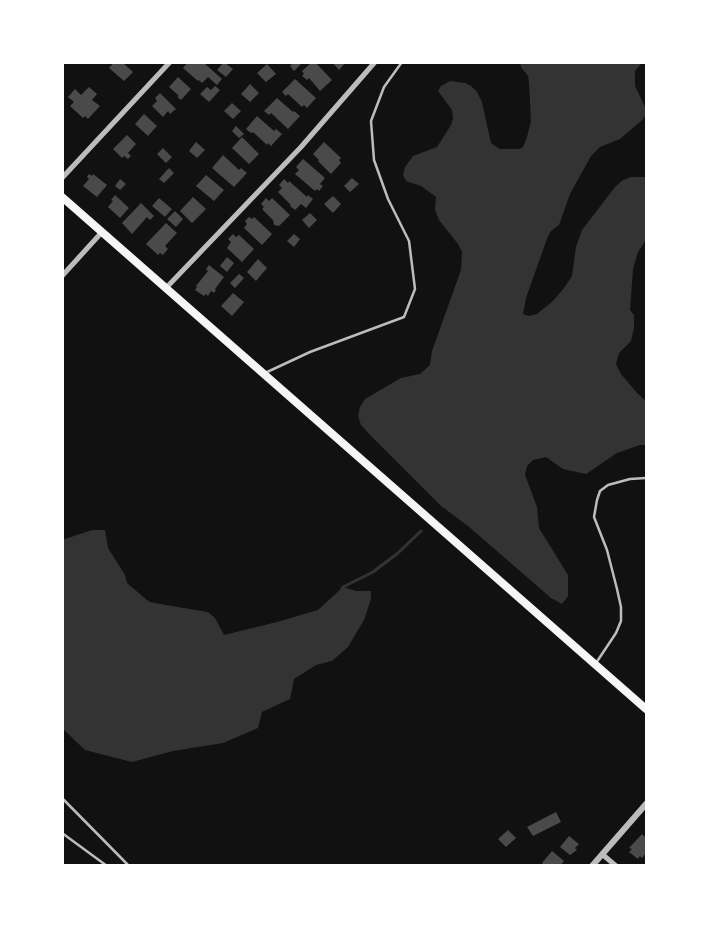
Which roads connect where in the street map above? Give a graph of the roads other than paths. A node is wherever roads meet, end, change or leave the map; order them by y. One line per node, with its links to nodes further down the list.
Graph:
1 (170, 62): 4 (street)
2 (375, 62): 8 (street)
3 (402, 62): 9 (lane)
4 (62, 178)
5 (62, 197): 6 (main road)
6 (102, 232): 7 (street); 8 (main road)
7 (62, 276)
8 (166, 288): 9 (main road)
9 (264, 374): 11 (main road)
10 (646, 478): 11 (lane)
11 (595, 665): 12 (main road)
12 (646, 709)
13 (62, 798): 18 (lane)
14 (646, 804): 16 (street)
15 (62, 834): 17 (lane)
16 (602, 854): 19 (street); 20 (street)
17 (107, 866)
18 (129, 866)
19 (592, 866)
20 (616, 866)

